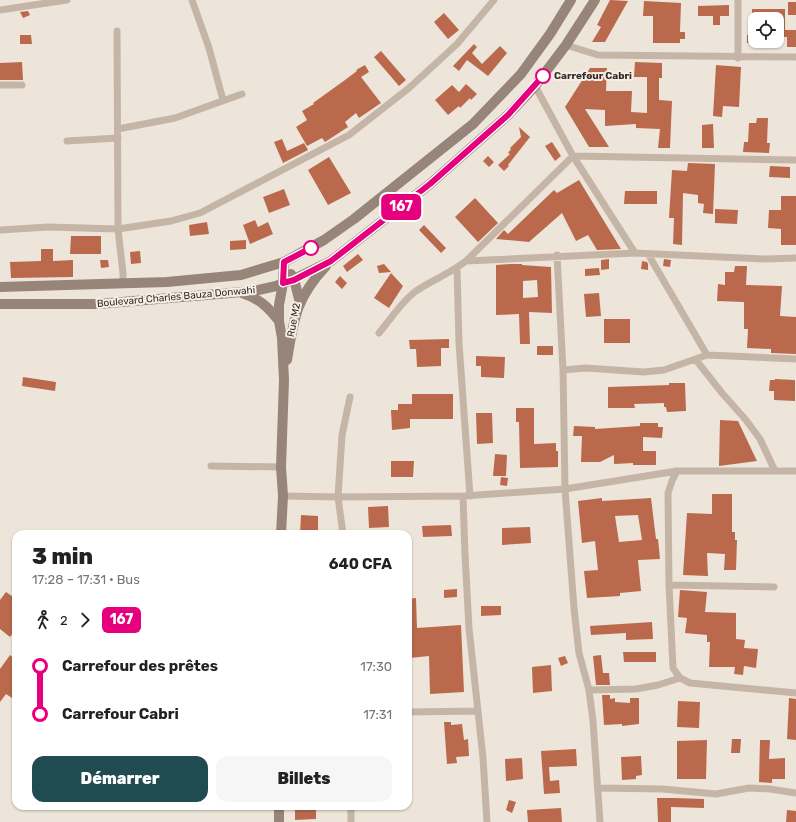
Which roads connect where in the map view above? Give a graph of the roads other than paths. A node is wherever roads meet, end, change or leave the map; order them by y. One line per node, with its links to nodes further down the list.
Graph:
1 (67, 0): 7 (street)
2 (192, 0): 16 (street)
3 (494, 0): 22 (street)
4 (571, 0): 30 (main road, Boulevard Charles Bauza Donwahi)
5 (595, 0): 9 (main road, Boulevard Charles Bauza Donwahi)
6 (738, 0): 11 (street)
7 (0, 10)
8 (117, 31): 17 (street)
9 (566, 45): 11 (street); 14 (main road, Boulevard Charles Bauza Donwahi)
10 (796, 57): 11 (street)
11 (738, 58)
12 (0, 85): 13 (street)
13 (22, 85)
14 (535, 86): 20 (street); 28 (main road, Boulevard Charles Bauza Donwahi)
15 (242, 94): 16 (street)
16 (223, 100): 17 (street)
17 (118, 129): 18 (street)
18 (118, 138): 19 (street); 22 (street)
19 (67, 141)
20 (573, 156): 21 (street); 24 (street); 29 (street)
21 (796, 160)
22 (118, 229): 23 (street); 33 (street)
23 (0, 230)
24 (635, 253): 25 (street); 26 (street)
25 (648, 254): 27 (street); 41 (street)
26 (557, 256): 29 (street); 44 (street)
27 (796, 258)
28 (331, 261): 32 (main road, Boulevard Charles Bauza Donwahi); 37 (main road)
29 (466, 261): 31 (street)
30 (284, 262): 32 (main road, Rue M2); 33 (main road, Boulevard Charles Bauza Donwahi); 34 (main road, Rue M2)
31 (457, 268): 40 (street); 54 (street)
32 (294, 280): 34 (main road, Boulevard Charles Bauza Donwahi); 37 (main road, Rue M2)
33 (123, 283): 35 (main road, Boulevard Charles Bauza Donwahi)
34 (283, 283): 36 (main road, Boulevard Charles Bauza Donwahi); 39 (main road, Rue M2)
35 (0, 287)
36 (238, 292): 38 (main road, Boulevard Charles Bauza Donwahi); 39 (main road)
37 (300, 303): 45 (main road, Rue M2)
38 (0, 304)
39 (279, 321): 45 (main road, Rue M2)
40 (379, 333)
41 (707, 355): 42 (street); 43 (street)
42 (796, 359)
43 (696, 360): 44 (street); 50 (street)
44 (564, 370): 52 (street)
45 (284, 380): 48 (main road, Rue M2)
46 (350, 397): 55 (street)
47 (211, 466): 48 (street)
48 (281, 467): 53 (main road, Rue M2)
49 (677, 471): 50 (street); 52 (street); 58 (street)
50 (775, 471): 51 (street)
51 (796, 471)
52 (565, 489): 54 (street); 61 (street)
53 (283, 496): 55 (street); 56 (main road, Rue M2)
54 (467, 496): 55 (street); 63 (street)
55 (338, 497): 57 (street)
56 (281, 530)
57 (342, 530)
58 (669, 585): 59 (street); 60 (street)
59 (774, 587)
60 (680, 678): 61 (street); 62 (street)
61 (589, 690): 65 (street)
62 (796, 693)
63 (478, 711): 64 (street); 71 (street)
64 (412, 712)
65 (598, 788): 66 (street); 72 (street)
66 (796, 793)
67 (279, 810): 69 (main road)
68 (351, 810): 70 (street)
69 (279, 822)
70 (351, 822)
71 (487, 822)
72 (600, 822)

